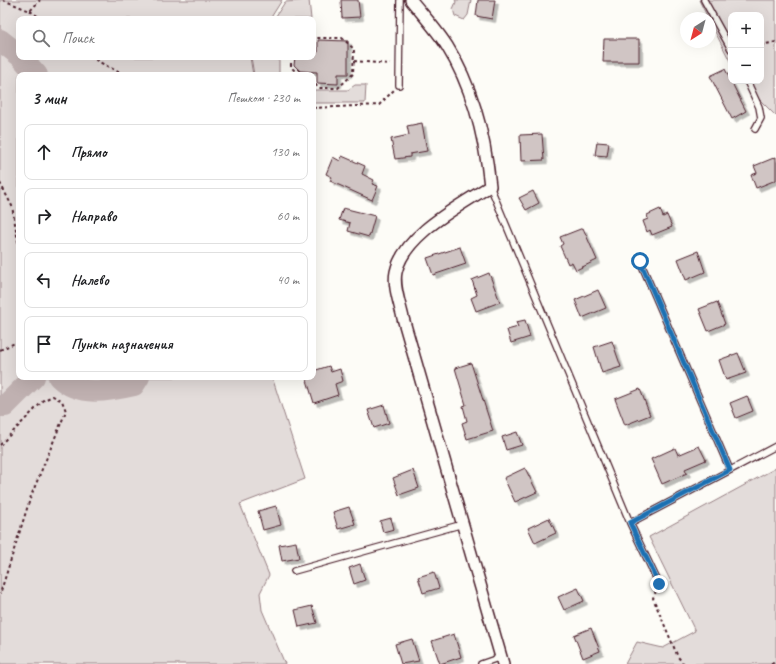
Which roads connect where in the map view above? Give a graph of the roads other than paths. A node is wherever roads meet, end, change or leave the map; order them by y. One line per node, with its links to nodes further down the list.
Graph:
1 (400, 0): 6 (lane)
2 (411, 0): 8 (street)
3 (704, 0): 4 (lane)
4 (730, 48)
5 (748, 84): 7 (lane)
6 (399, 85)
7 (755, 129)
8 (490, 186): 12 (lane); 13 (street)
9 (640, 261): 11 (lane)
10 (776, 446): 11 (lane)
11 (730, 470): 12 (lane)
12 (630, 523): 15 (lane)
13 (463, 524): 14 (lane); 16 (street)
14 (294, 571)
15 (659, 584)
16 (502, 660): 17 (lane)
17 (480, 664)

